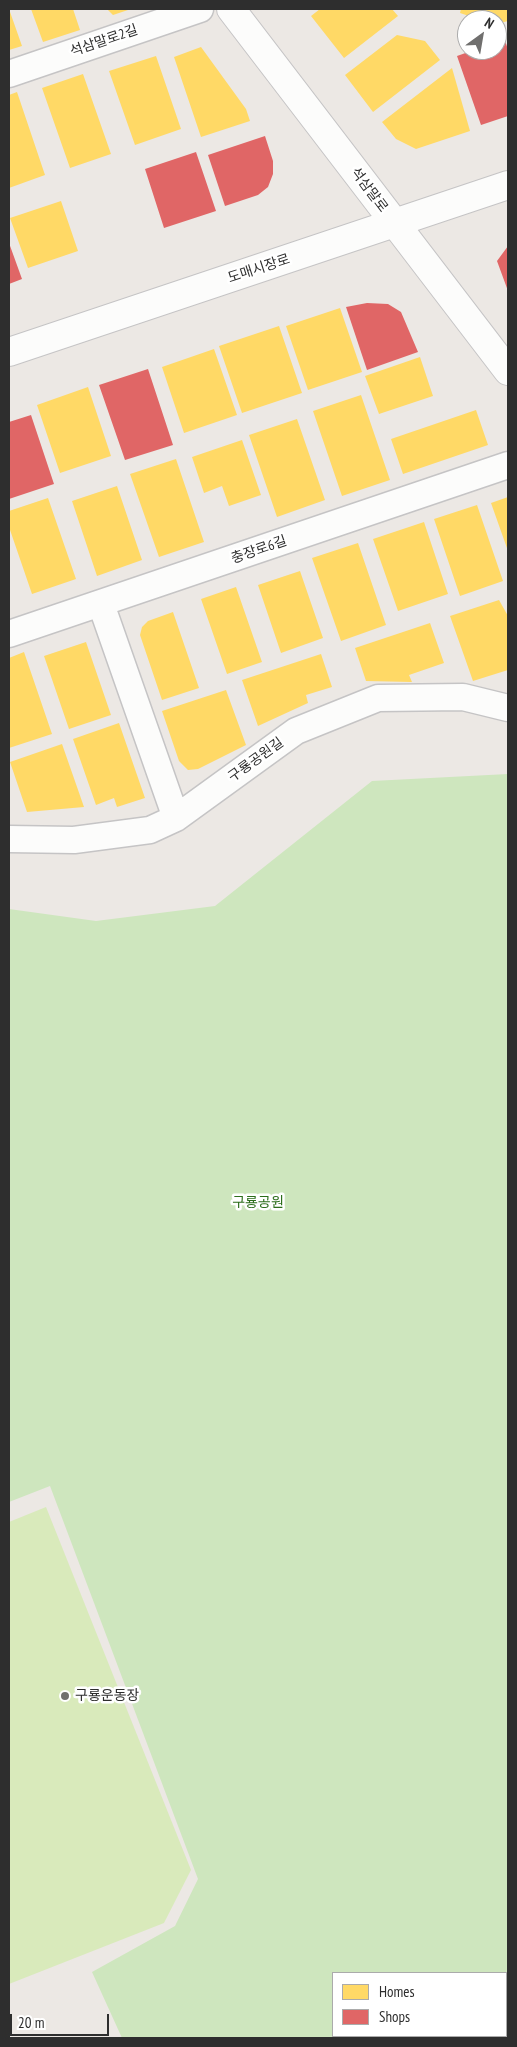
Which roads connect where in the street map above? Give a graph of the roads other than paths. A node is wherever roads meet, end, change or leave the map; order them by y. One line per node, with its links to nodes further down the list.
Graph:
1 (200, 9): 3 (street, 석삼말로2길)
2 (231, 9): 5 (street, 석삼말로)
3 (9, 74)
4 (508, 185): 5 (street, 도매시장로)
5 (394, 224): 6 (street, 도매시장로); 7 (street, 석삼말로)
6 (9, 352)
7 (508, 371)
8 (508, 464): 9 (street, 충장로6길)
9 (102, 604): 10 (street, 충장로6길); 12 (street)
10 (9, 634)
11 (508, 708): 12 (street, 구룡공원길)
12 (176, 818): 13 (street, 구룡공원길)
13 (9, 839)

